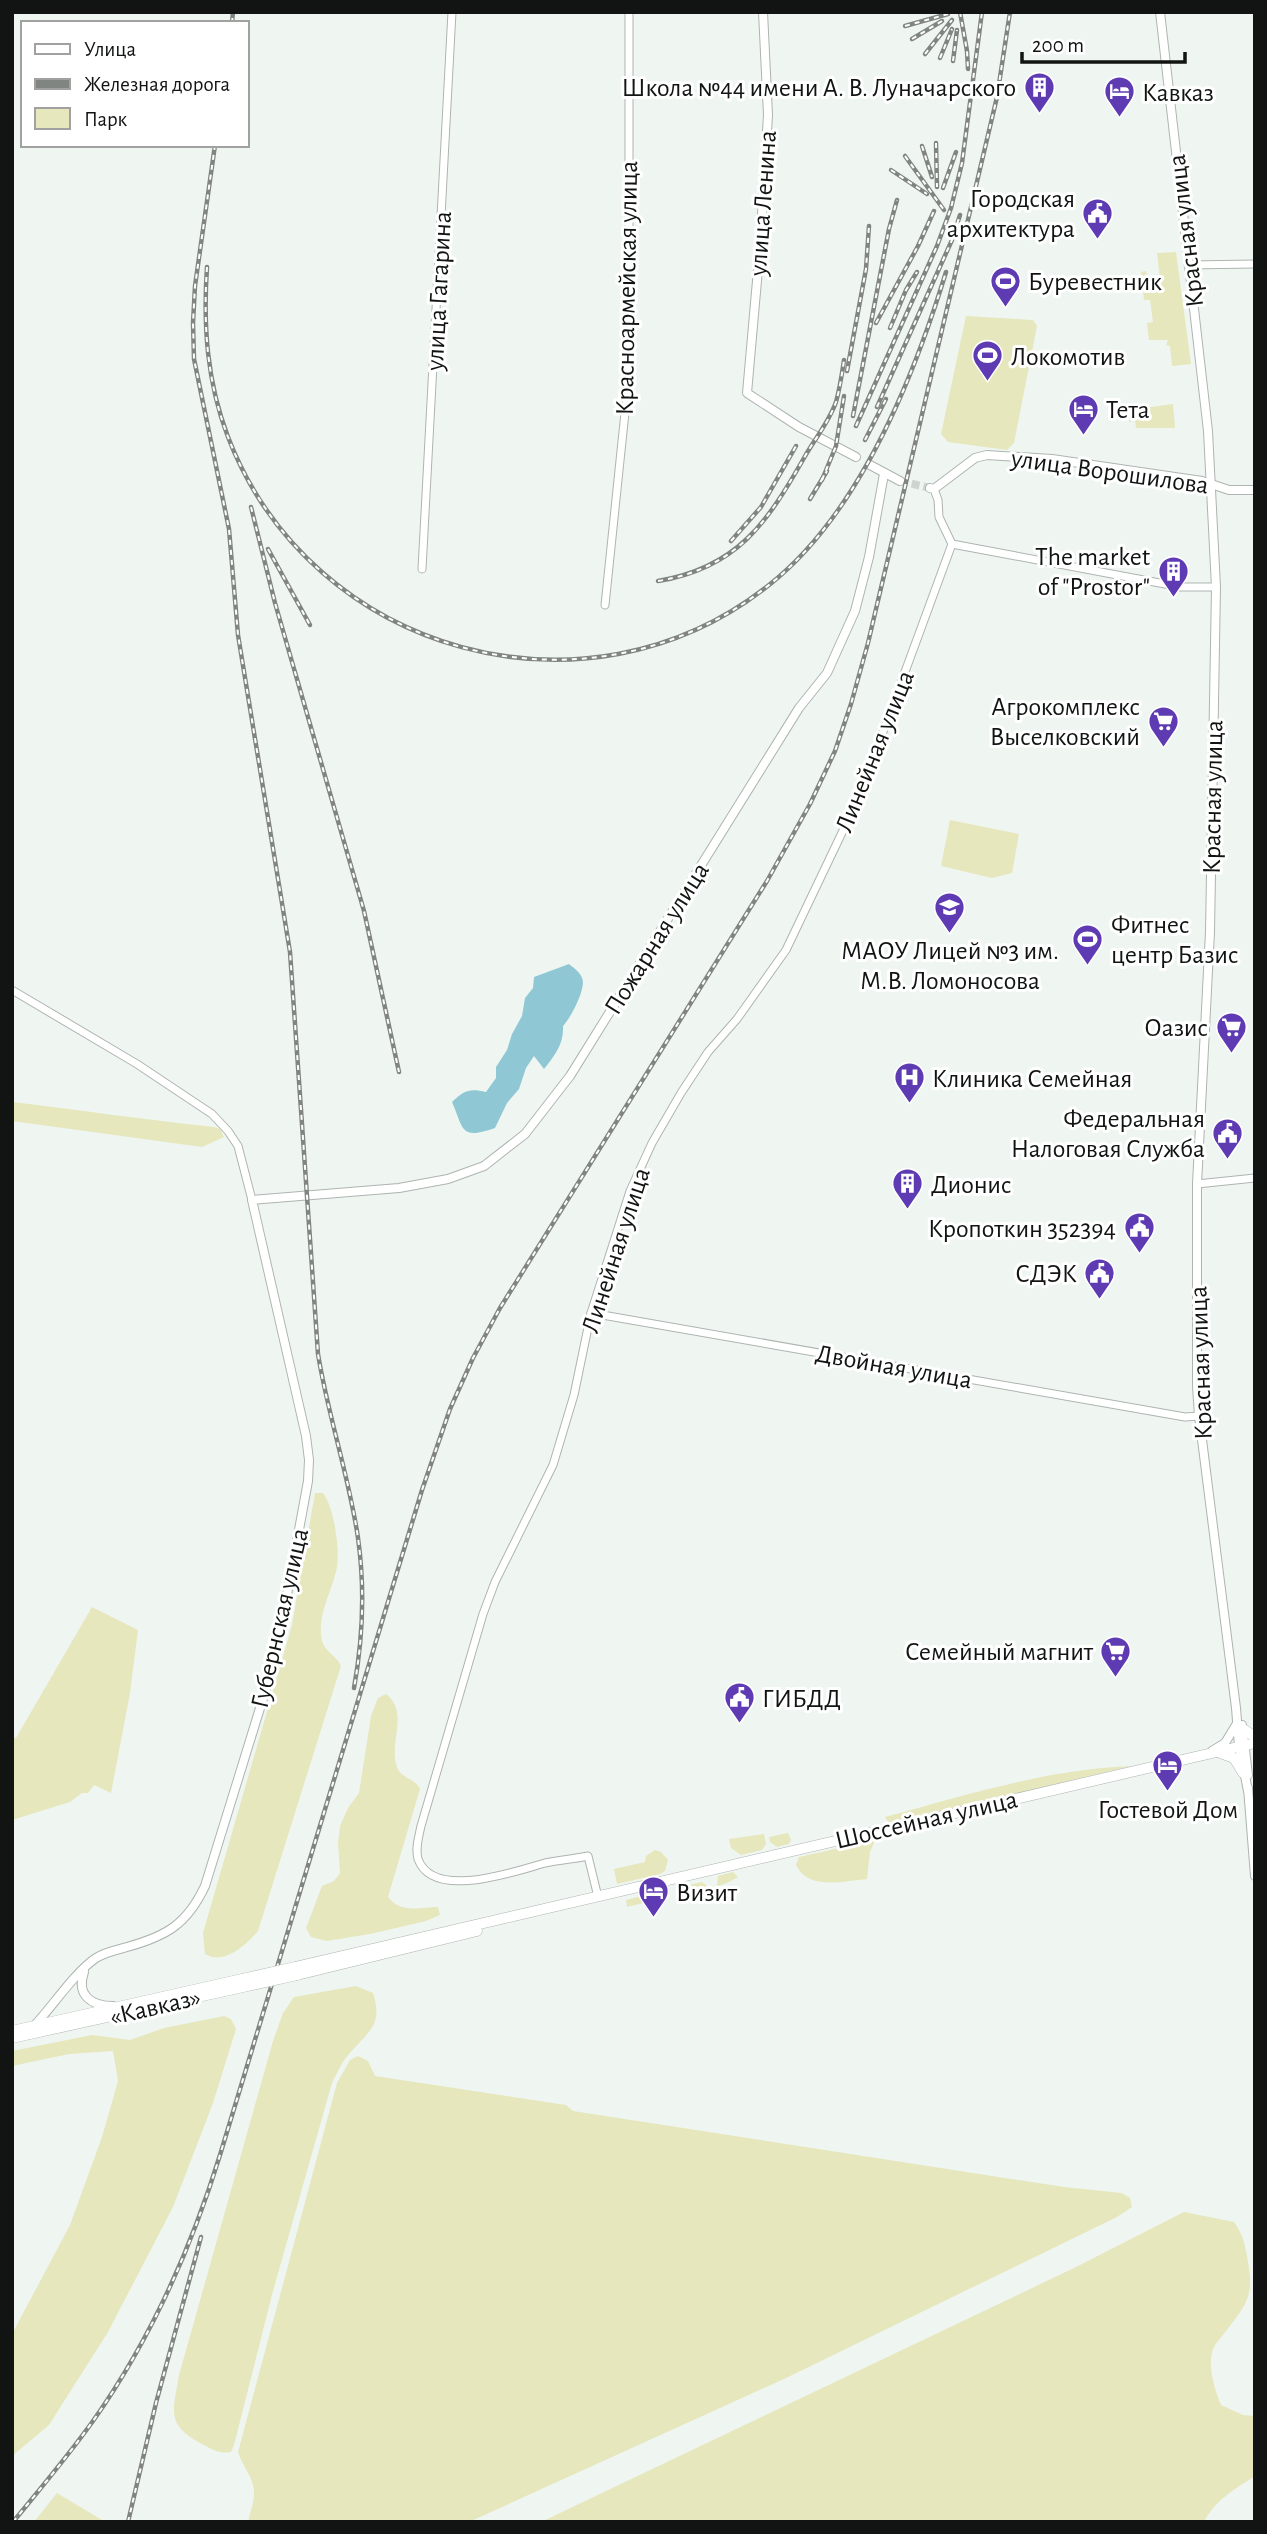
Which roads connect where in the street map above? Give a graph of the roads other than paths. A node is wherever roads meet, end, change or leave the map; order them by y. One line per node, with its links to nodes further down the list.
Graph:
1 (452, 12): 15 (street, улица Гагарина)
2 (629, 12): 17 (street, Красноармейская улица)
3 (763, 12): 7 (main road, улица Ленина)
4 (1160, 12): 6 (main road, Красная улица)
5 (1255, 264): 6 (street)
6 (1188, 265): 11 (main road, Красная улица)
7 (856, 457)
8 (870, 465): 9 (main road)
9 (884, 474): 10 (main road); 21 (main road, Пожарная улица)
10 (900, 481)
11 (1211, 484): 12 (main road, улица Ворошилова); 13 (main road, улица Ворошилова); 16 (main road, Красная улица)
12 (932, 488): 14 (street)
13 (1255, 490)
14 (952, 544): 16 (street); 22 (street, Линейная улица)
15 (422, 569)
16 (1216, 587): 20 (main road, Красная улица)
17 (605, 605)
18 (12, 990): 21 (street)
19 (1255, 1178): 20 (street)
20 (1197, 1184): 23 (main road, Красная улица)
21 (252, 1200): 32 (main road, Губернская улица)
22 (591, 1313): 23 (street, Двойная улица); 31 (street, Линейная улица)
23 (1199, 1416): 24 (main road, Красная улица)
24 (1240, 1726): 25 (highway); 26 (main road, Красная улица); 27 (main road)
25 (1255, 1737)
26 (1246, 1745): 27 (highway, Шоссейная улица); 29 (main road, Красная улица)
27 (1210, 1752): 29 (highway); 31 (highway, Шоссейная улица)
28 (1255, 1754): 29 (main road)
29 (1246, 1773): 30 (main road, Красная улица)
30 (1255, 1875)
31 (598, 1897): 33 (highway, Шоссейная улица)
32 (87, 1964): 35 (main road); 36 (main road)
33 (296, 1971): 34 (highway, «Кавказ», bridge)
34 (243, 1983): 35 (highway, «Кавказ»); 38 (highway, «Кавказ»)
35 (123, 2006): 36 (highway, «Кавказ»)
36 (34, 2026): 37 (highway, «Кавказ»)
37 (12, 2031)
38 (12, 2038)

